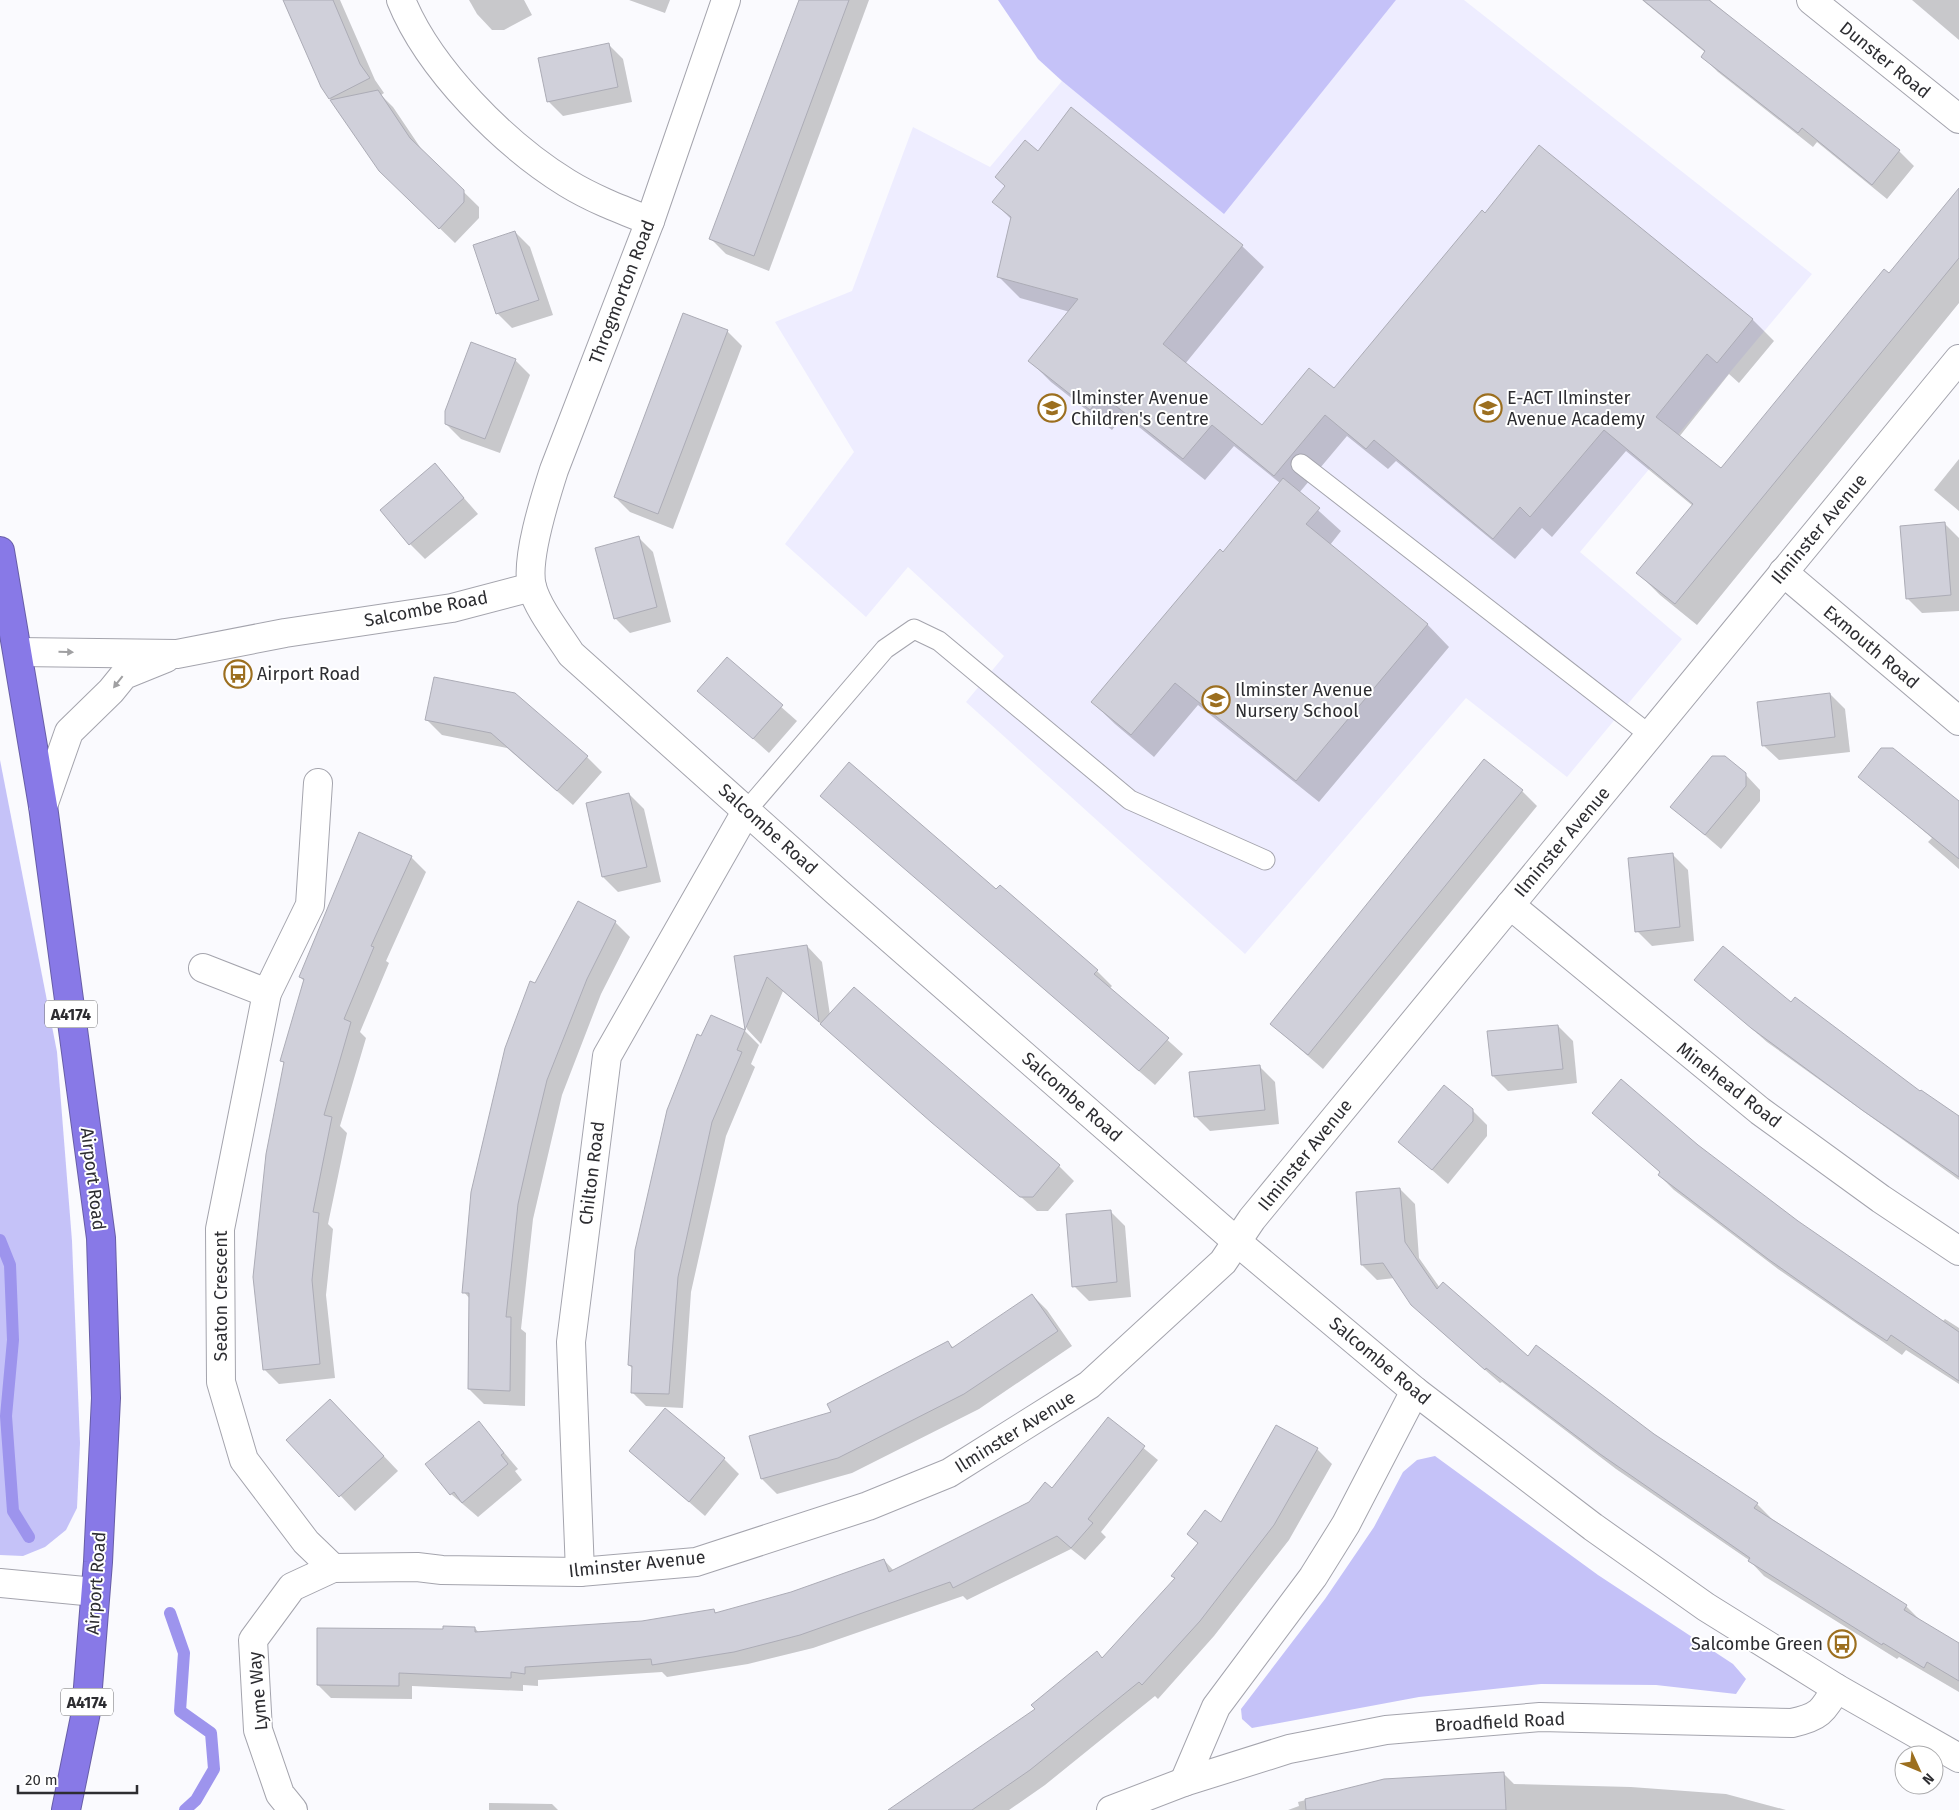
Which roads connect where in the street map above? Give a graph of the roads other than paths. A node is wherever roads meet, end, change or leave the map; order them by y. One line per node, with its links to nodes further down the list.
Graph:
1 (401, 0): 5 (street)
2 (726, 0): 5 (street, Throgmorton Road)
3 (1811, 0): 4 (street, Dunster Road)
4 (1959, 119)
5 (650, 221): 10 (street, Throgmorton Road)
6 (1959, 359): 9 (street, Ilminster Avenue)
7 (1302, 464): 14 (lane)
8 (0, 551): 11 (highway, Airport Road / A4174)
9 (1783, 572): 13 (street, Exmouth Road); 14 (street, Ilminster Avenue)
10 (532, 587): 12 (street, Salcombe Road); 17 (street, Salcombe Road)
11 (18, 652): 12 (street, Salcombe Road, one-way to 12); 16 (highway, Airport Road / A4174)
12 (177, 654): 16 (street, Salcombe Road, one-way to 16)
13 (1959, 721)
14 (1650, 735): 19 (street, Ilminster Avenue)
15 (318, 783): 21 (street, Seaton Crescent)
16 (43, 806): 29 (highway, Airport Road / A4174)
17 (747, 810): 18 (lane); 22 (street, Salcombe Road); 27 (street, Chilton Road)
18 (1265, 860)
19 (1510, 905): 22 (street, Ilminster Avenue); 23 (street, Minehead Road)
20 (202, 968): 21 (street)
21 (267, 993): 26 (street, Seaton Crescent)
22 (1236, 1241): 24 (street, Salcombe Road); 27 (street, Ilminster Avenue)
23 (1959, 1251)
24 (1415, 1391): 30 (street, Salcombe Road); 32 (street)
25 (418, 1567): 26 (street, Lyme Way); 27 (street, Ilminster Avenue)
26 (333, 1568): 34 (street, Lyme Way)
27 (580, 1572)
28 (0, 1583): 29 (street)
29 (95, 1592): 33 (highway, Airport Road / A4174)
30 (1836, 1688): 31 (street, Salcombe Road); 32 (street, Broadfield Road)
31 (1959, 1758)
32 (1184, 1782): 35 (street, Broadfield Road)
33 (66, 1810)
34 (293, 1810)
35 (1111, 1810)

